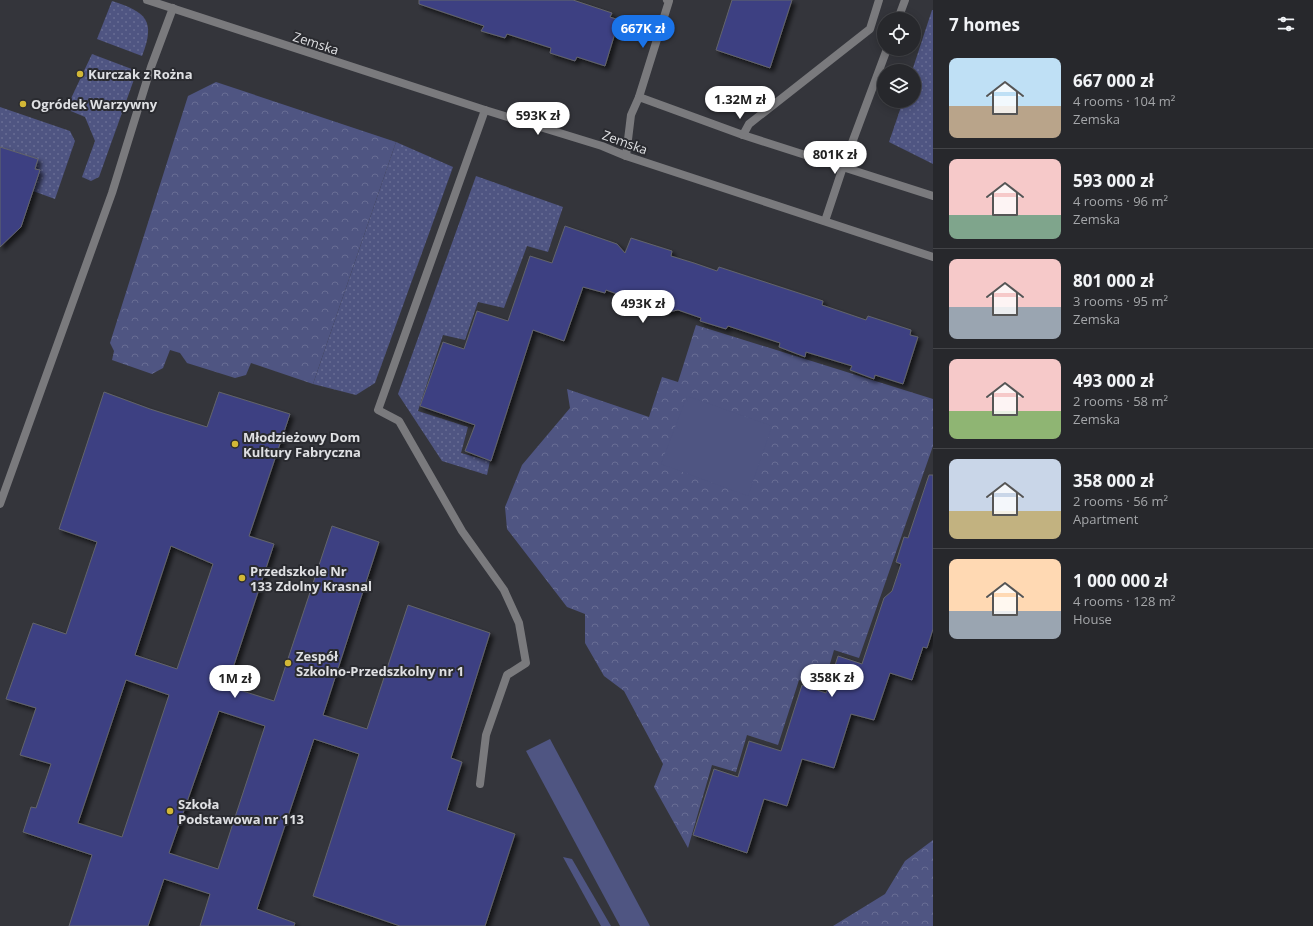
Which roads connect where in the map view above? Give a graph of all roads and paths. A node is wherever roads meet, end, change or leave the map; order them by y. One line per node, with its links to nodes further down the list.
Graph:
1 (147, 0): 5 (street, Zemska)
2 (666, 0): 8 (street)
3 (879, 0): 10 (street)
4 (905, 0): 6 (street)
5 (173, 8): 9 (street, Zemska); 16 (street)
6 (901, 12)
7 (884, 56): 12 (street)
8 (639, 97): 10 (street); 11 (street)
9 (485, 110): 11 (street, Zemska); 17 (street)
10 (743, 135): 12 (street)
11 (626, 156): 14 (street, Zemska)
12 (843, 167): 13 (street); 14 (street)
13 (933, 196)
14 (825, 221): 15 (street, Zemska)
15 (933, 257)
16 (0, 504)
17 (480, 784)

